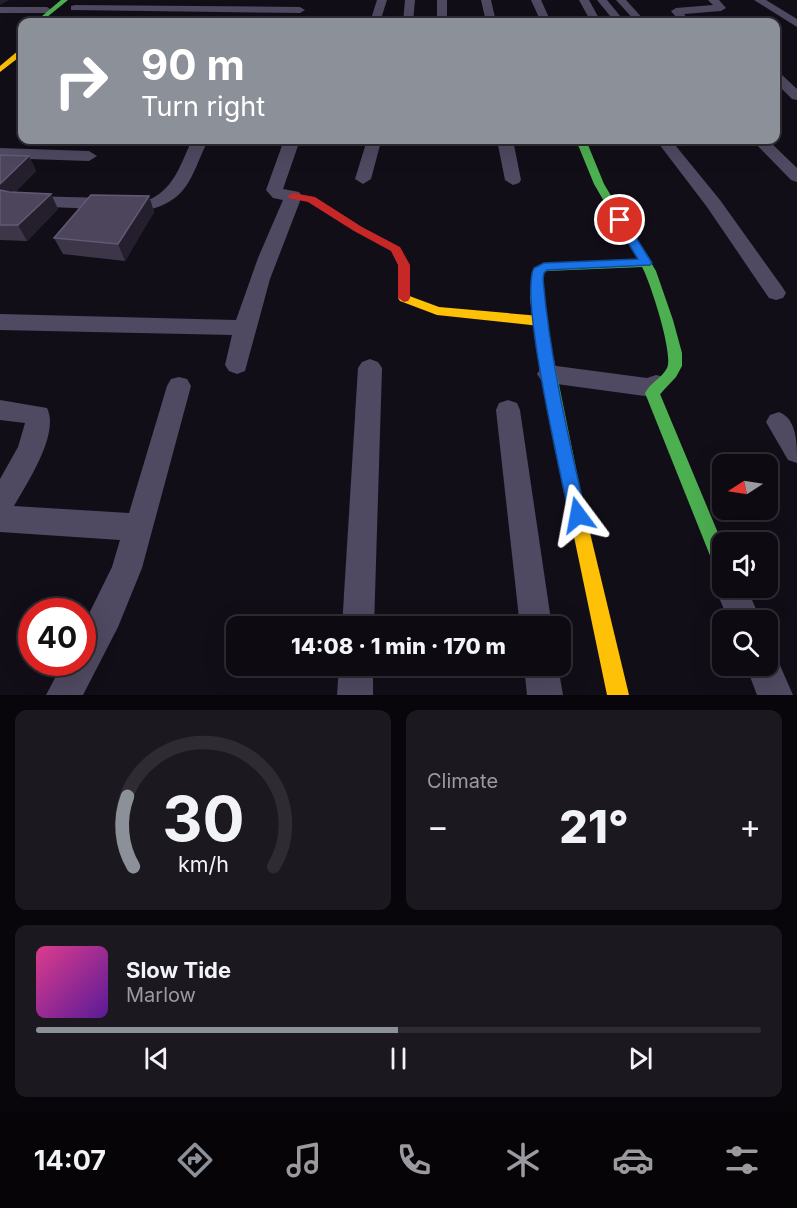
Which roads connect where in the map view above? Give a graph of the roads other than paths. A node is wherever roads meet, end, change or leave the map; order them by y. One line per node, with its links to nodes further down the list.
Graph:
1 (13, 0): 14 (street)
2 (59, 0): 16 (street)
3 (382, 0): 19 (street)
4 (410, 0): 20 (street)
5 (442, 0): 21 (street)
6 (486, 0): 22 (street)
7 (536, 0): 23 (street)
8 (584, 0): 24 (street)
9 (602, 0): 25 (street)
10 (621, 0): 26 (street)
11 (713, 0): 27 (street)
12 (759, 0): 28 (street)
13 (74, 2): 15 (street); 16 (street); 17 (street); 18 (street)
14 (0, 9): 16 (street)
15 (300, 9)
16 (48, 16)
17 (45, 18)
18 (60, 18)
19 (376, 18)
20 (408, 18)
21 (442, 18)
22 (490, 18)
23 (544, 18)
24 (594, 18)
25 (617, 18)
26 (637, 18)
27 (682, 18)
28 (797, 24)
29 (18, 49): 30 (street)
30 (7, 62)
31 (780, 81): 32 (street)
32 (797, 96)
33 (198, 144): 46 (street)
34 (291, 144): 45 (street)
35 (374, 144): 43 (street)
36 (506, 144): 44 (street)
37 (582, 144): 47 (street)
38 (667, 144): 48 (street)
39 (763, 144): 42 (street)
40 (0, 153): 41 (street)
41 (89, 156)
42 (797, 177)
43 (363, 179)
44 (513, 180)
45 (293, 196): 49 (street); 51 (street)
46 (18, 200)
47 (646, 263): 49 (street); 55 (street)
48 (776, 294)
49 (540, 321): 54 (street)
50 (0, 322): 51 (street)
51 (244, 328): 52 (street)
52 (237, 366)
53 (370, 368): 65 (street)
54 (549, 374): 55 (street); 75 (street)
55 (656, 384): 64 (street)
56 (179, 386): 63 (street)
57 (0, 410): 61 (street)
58 (508, 410): 66 (street)
59 (779, 422): 60 (street)
60 (797, 452)
61 (0, 505)
62 (0, 519): 63 (street)
63 (138, 527): 67 (street)
64 (712, 540)
65 (359, 616)
66 (535, 616)
67 (96, 636)
68 (74, 676): 72 (street)
69 (356, 676): 73 (street)
70 (542, 676): 74 (street)
71 (767, 676): 76 (street)
72 (64, 695)
73 (355, 695)
74 (545, 695)
75 (618, 695)
76 (775, 695)

